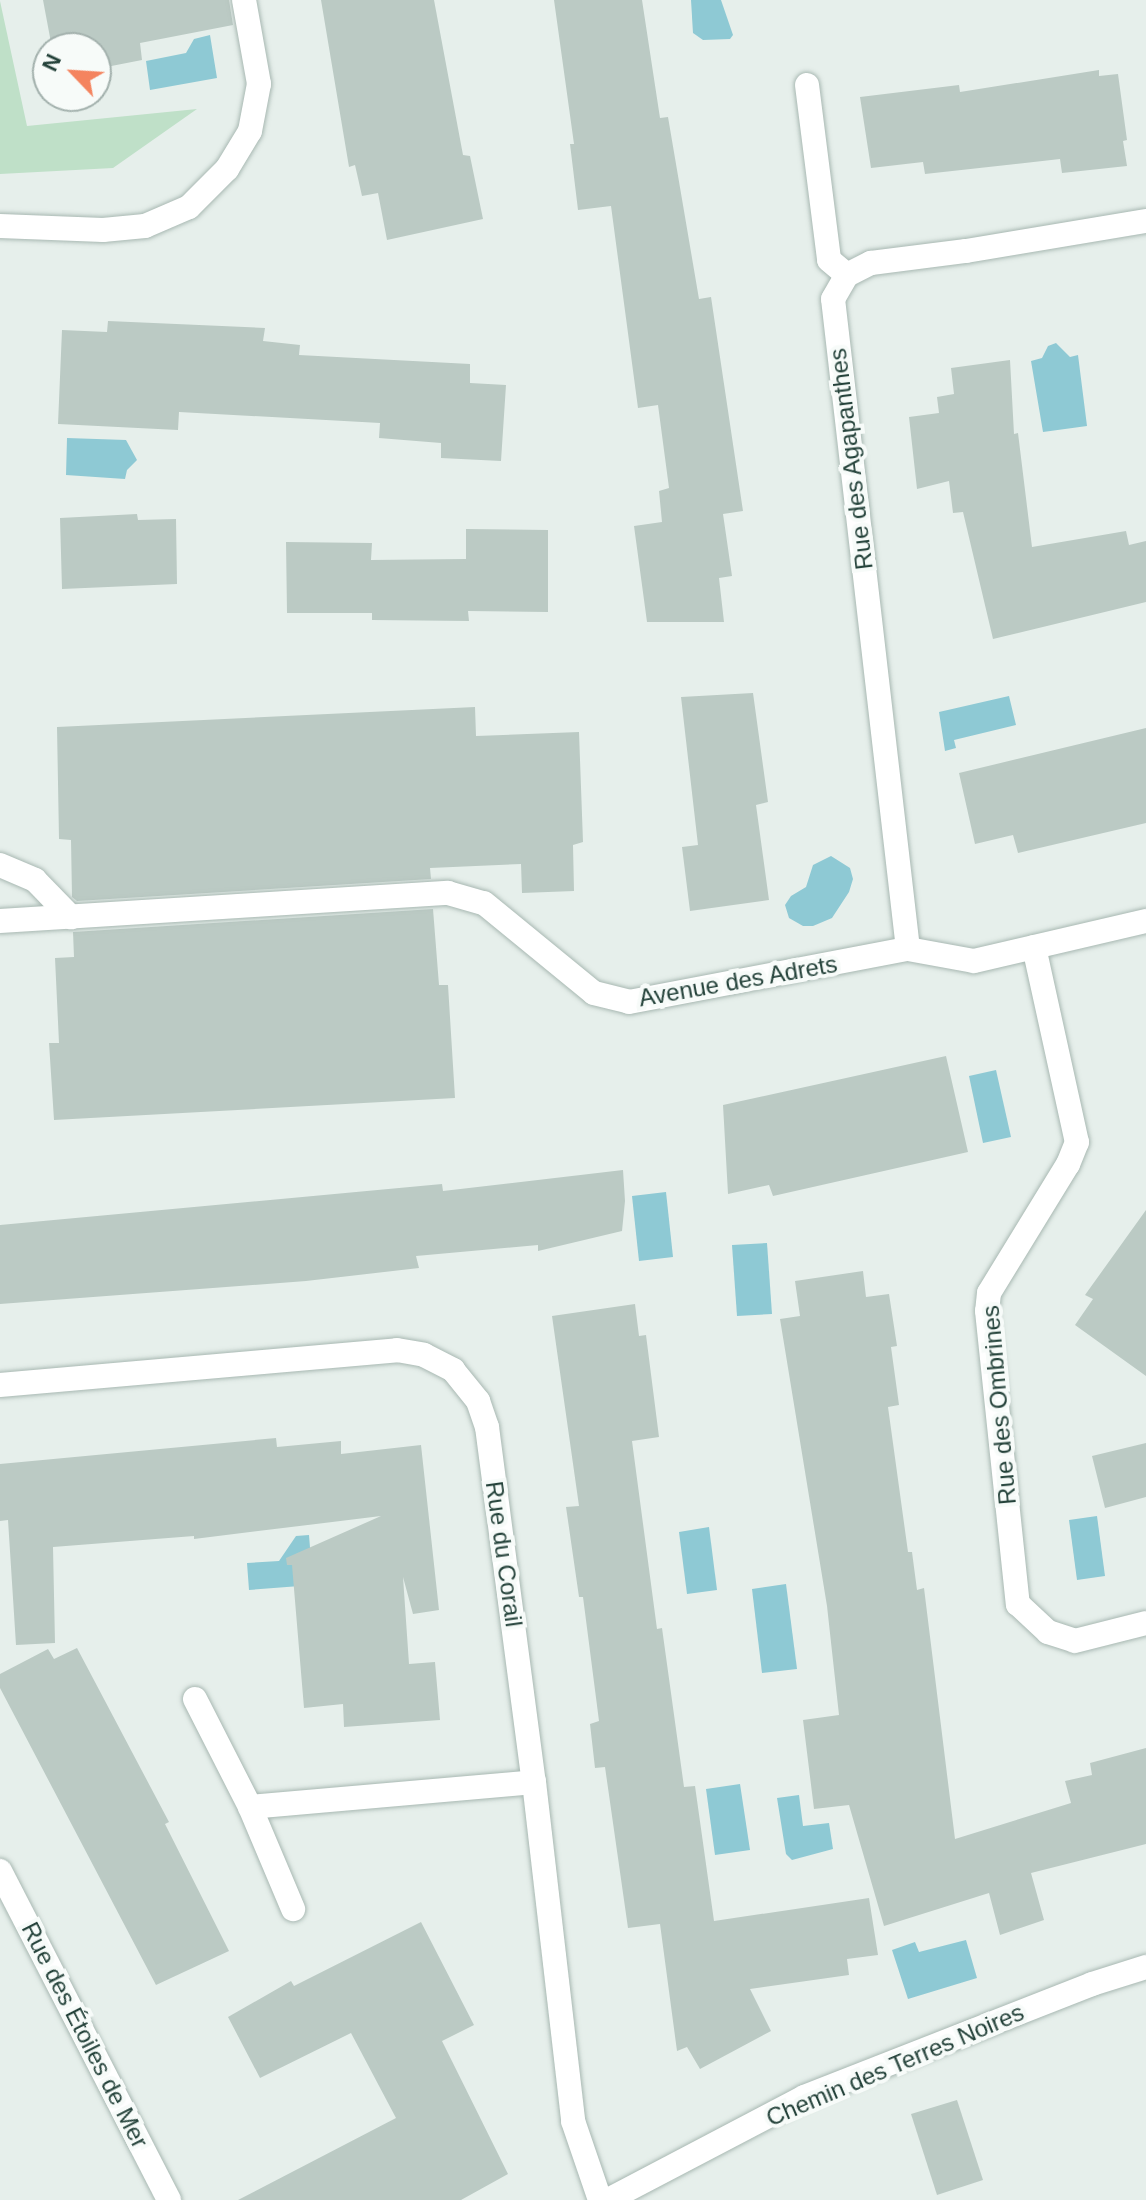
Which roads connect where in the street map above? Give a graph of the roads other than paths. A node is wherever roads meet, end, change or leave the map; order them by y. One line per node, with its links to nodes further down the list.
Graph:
1 (244, 0): 4 (street)
2 (807, 85): 5 (street)
3 (1146, 221): 5 (street)
4 (0, 226)
5 (847, 275): 11 (street, Rue des Agapanthes)
6 (0, 865): 7 (street)
7 (71, 917): 8 (street, Avenue des Adrets); 11 (street, Avenue des Adrets)
8 (0, 921)
9 (1146, 921): 10 (street, Avenue des Adrets)
10 (1034, 947): 11 (street, Avenue des Adrets); 13 (street, Rue des Ombrines)
11 (908, 949)
12 (0, 1385): 15 (street, Rue du Corail)
13 (1146, 1623)
14 (195, 1699): 16 (street)
15 (534, 1782): 16 (street); 21 (street, Rue du Corail)
16 (250, 1807): 18 (street)
17 (0, 1871): 20 (street, Rue des Étoiles de Mer)
18 (293, 1909)
19 (1146, 1967): 22 (street, Chemin des Terres Noires)
20 (169, 2200)
21 (600, 2200)
22 (608, 2200)

